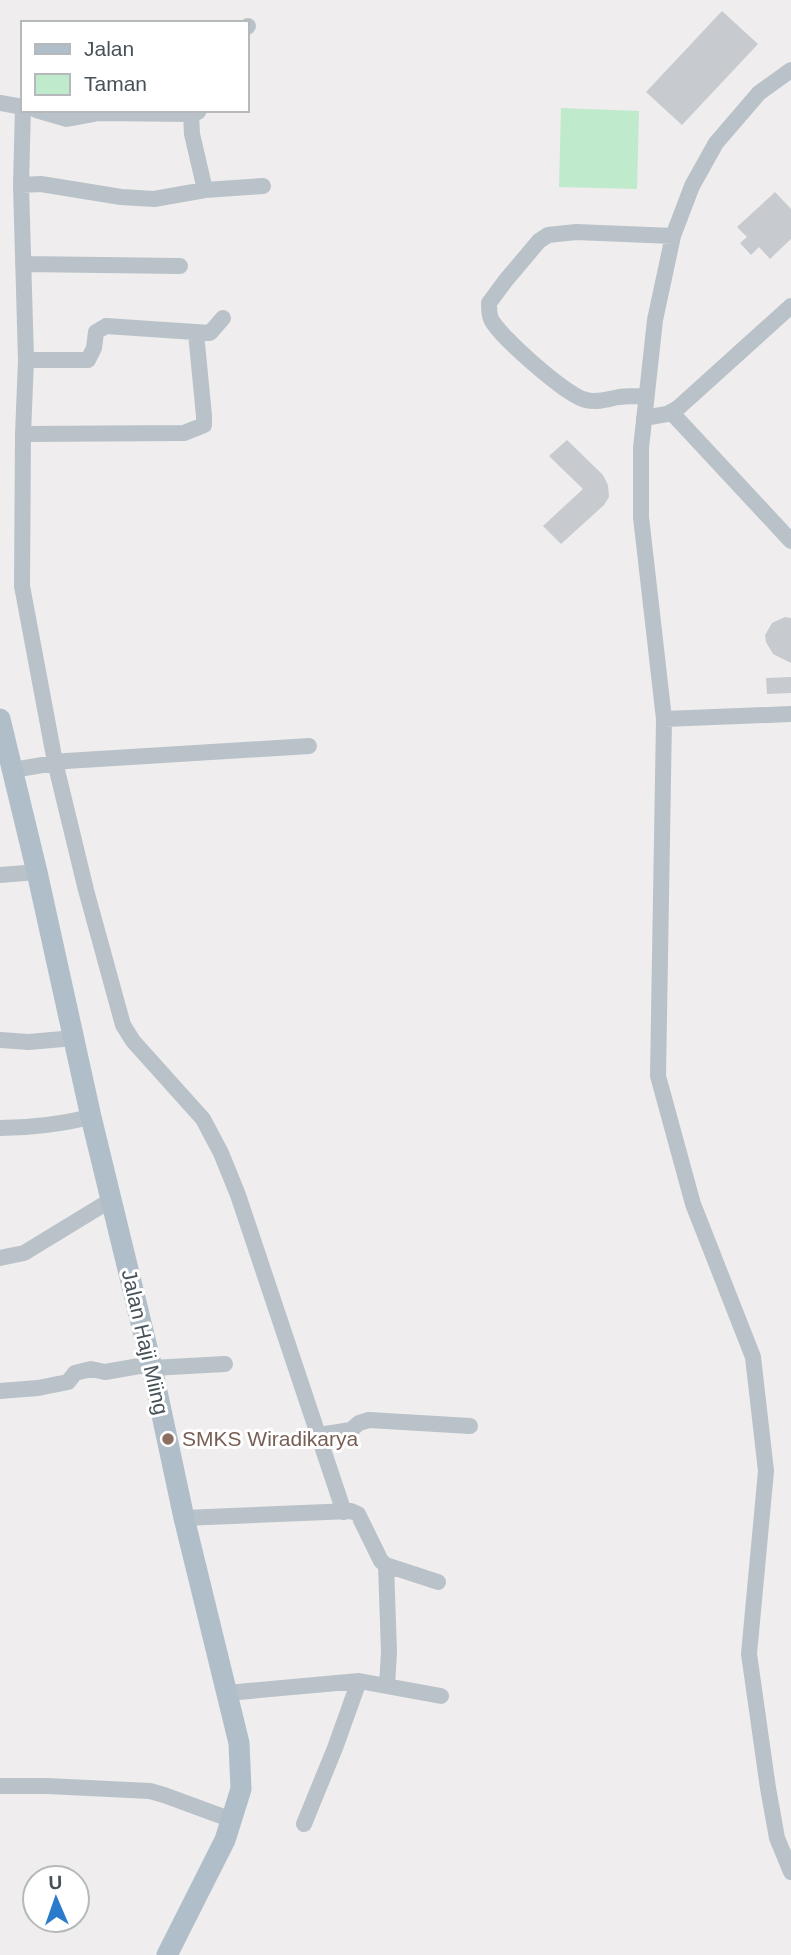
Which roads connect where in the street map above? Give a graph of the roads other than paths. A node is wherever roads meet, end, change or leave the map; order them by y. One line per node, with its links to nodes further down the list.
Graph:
1 (791, 70): 10 (street)
2 (0, 103): 3 (street)
3 (21, 107)
4 (23, 112): 7 (street)
5 (43, 112): 6 (street)
6 (196, 112): 9 (street)
7 (21, 185): 9 (street); 11 (street)
8 (263, 186): 9 (street)
9 (205, 190)
10 (673, 236): 17 (street); 17 (street)
11 (23, 264): 12 (street); 16 (street)
12 (180, 265)
13 (791, 306): 18 (street)
14 (223, 317): 15 (street)
15 (196, 333): 16 (street); 20 (street)
16 (26, 360): 20 (street)
17 (646, 396): 19 (street)
18 (671, 412): 19 (street); 21 (street)
19 (644, 418): 24 (street)
20 (23, 434): 26 (street)
21 (791, 541)
22 (791, 714): 24 (street)
23 (0, 719): 27 (main road, Jalan Haji Miing)
24 (664, 719): 52 (street)
25 (309, 746): 26 (street)
26 (55, 762): 27 (street); 40 (street)
27 (13, 770): 28 (main road, Jalan Haji Miing)
28 (37, 872): 29 (street); 30 (main road, Jalan Haji Miing)
29 (0, 875)
30 (74, 1038): 31 (street); 32 (main road, Jalan Haji Miing)
31 (0, 1040)
32 (91, 1117): 33 (street); 34 (main road, Jalan Haji Miing)
33 (0, 1128)
34 (111, 1200): 35 (street); 37 (main road, Jalan Haji Miing)
35 (0, 1258)
36 (225, 1364): 37 (street)
37 (151, 1366): 38 (street); 42 (main road, Jalan Haji Miing)
38 (0, 1391)
39 (470, 1426): 40 (street)
40 (318, 1435): 41 (street)
41 (344, 1512): 42 (street); 43 (street)
42 (184, 1518): 47 (main road, Jalan Haji Miing)
43 (386, 1565): 44 (street); 46 (street)
44 (438, 1582)
45 (359, 1681): 46 (street); 47 (street); 51 (street)
46 (387, 1686): 48 (street)
47 (227, 1693): 50 (main road, Jalan Haji Miing)
48 (440, 1696)
49 (0, 1786): 50 (street)
50 (232, 1820): 53 (main road, Jalan Haji Miing)
51 (304, 1824)
52 (791, 1872)
53 (167, 1955)

